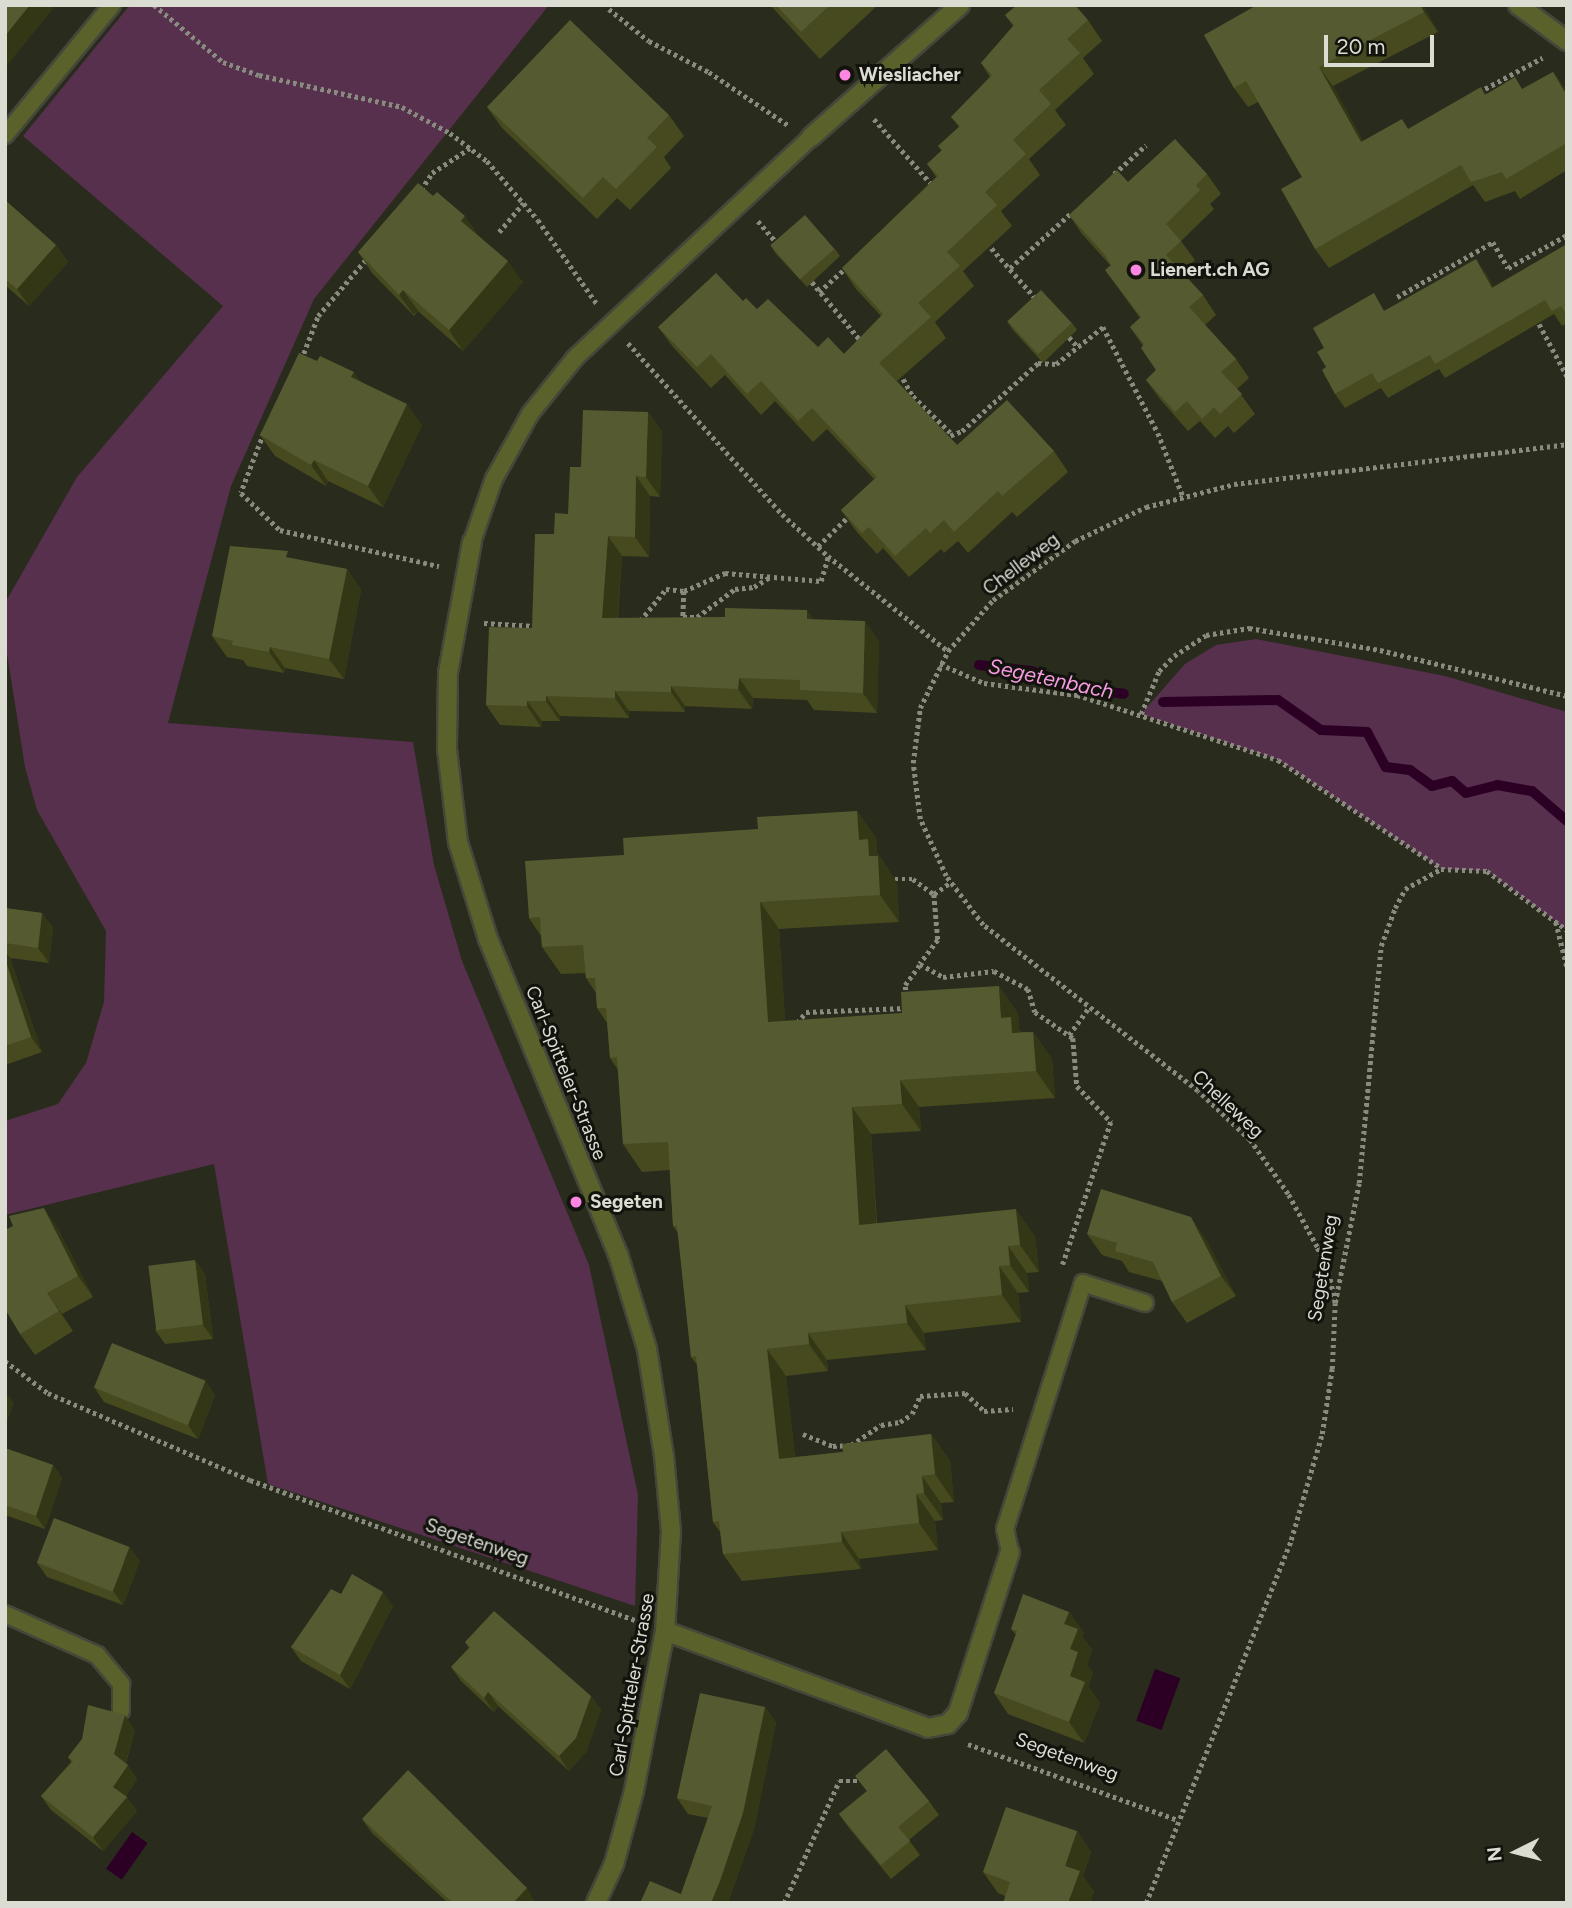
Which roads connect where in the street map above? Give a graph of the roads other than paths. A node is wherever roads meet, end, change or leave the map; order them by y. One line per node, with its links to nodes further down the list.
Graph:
1 (112, 5): 5 (lane)
2 (960, 5): 6 (street)
3 (1518, 5): 4 (street)
4 (1564, 38)
5 (5, 135)
6 (811, 137): 7 (lane)
7 (472, 542): 11 (street, Carl-Spitteler-Strasse)
8 (1145, 1303): 9 (lane)
9 (1010, 1552): 11 (street)
10 (5, 1614): 12 (lane)
11 (666, 1631): 13 (street, Carl-Spitteler-Strasse)
12 (121, 1711)
13 (596, 1903)

